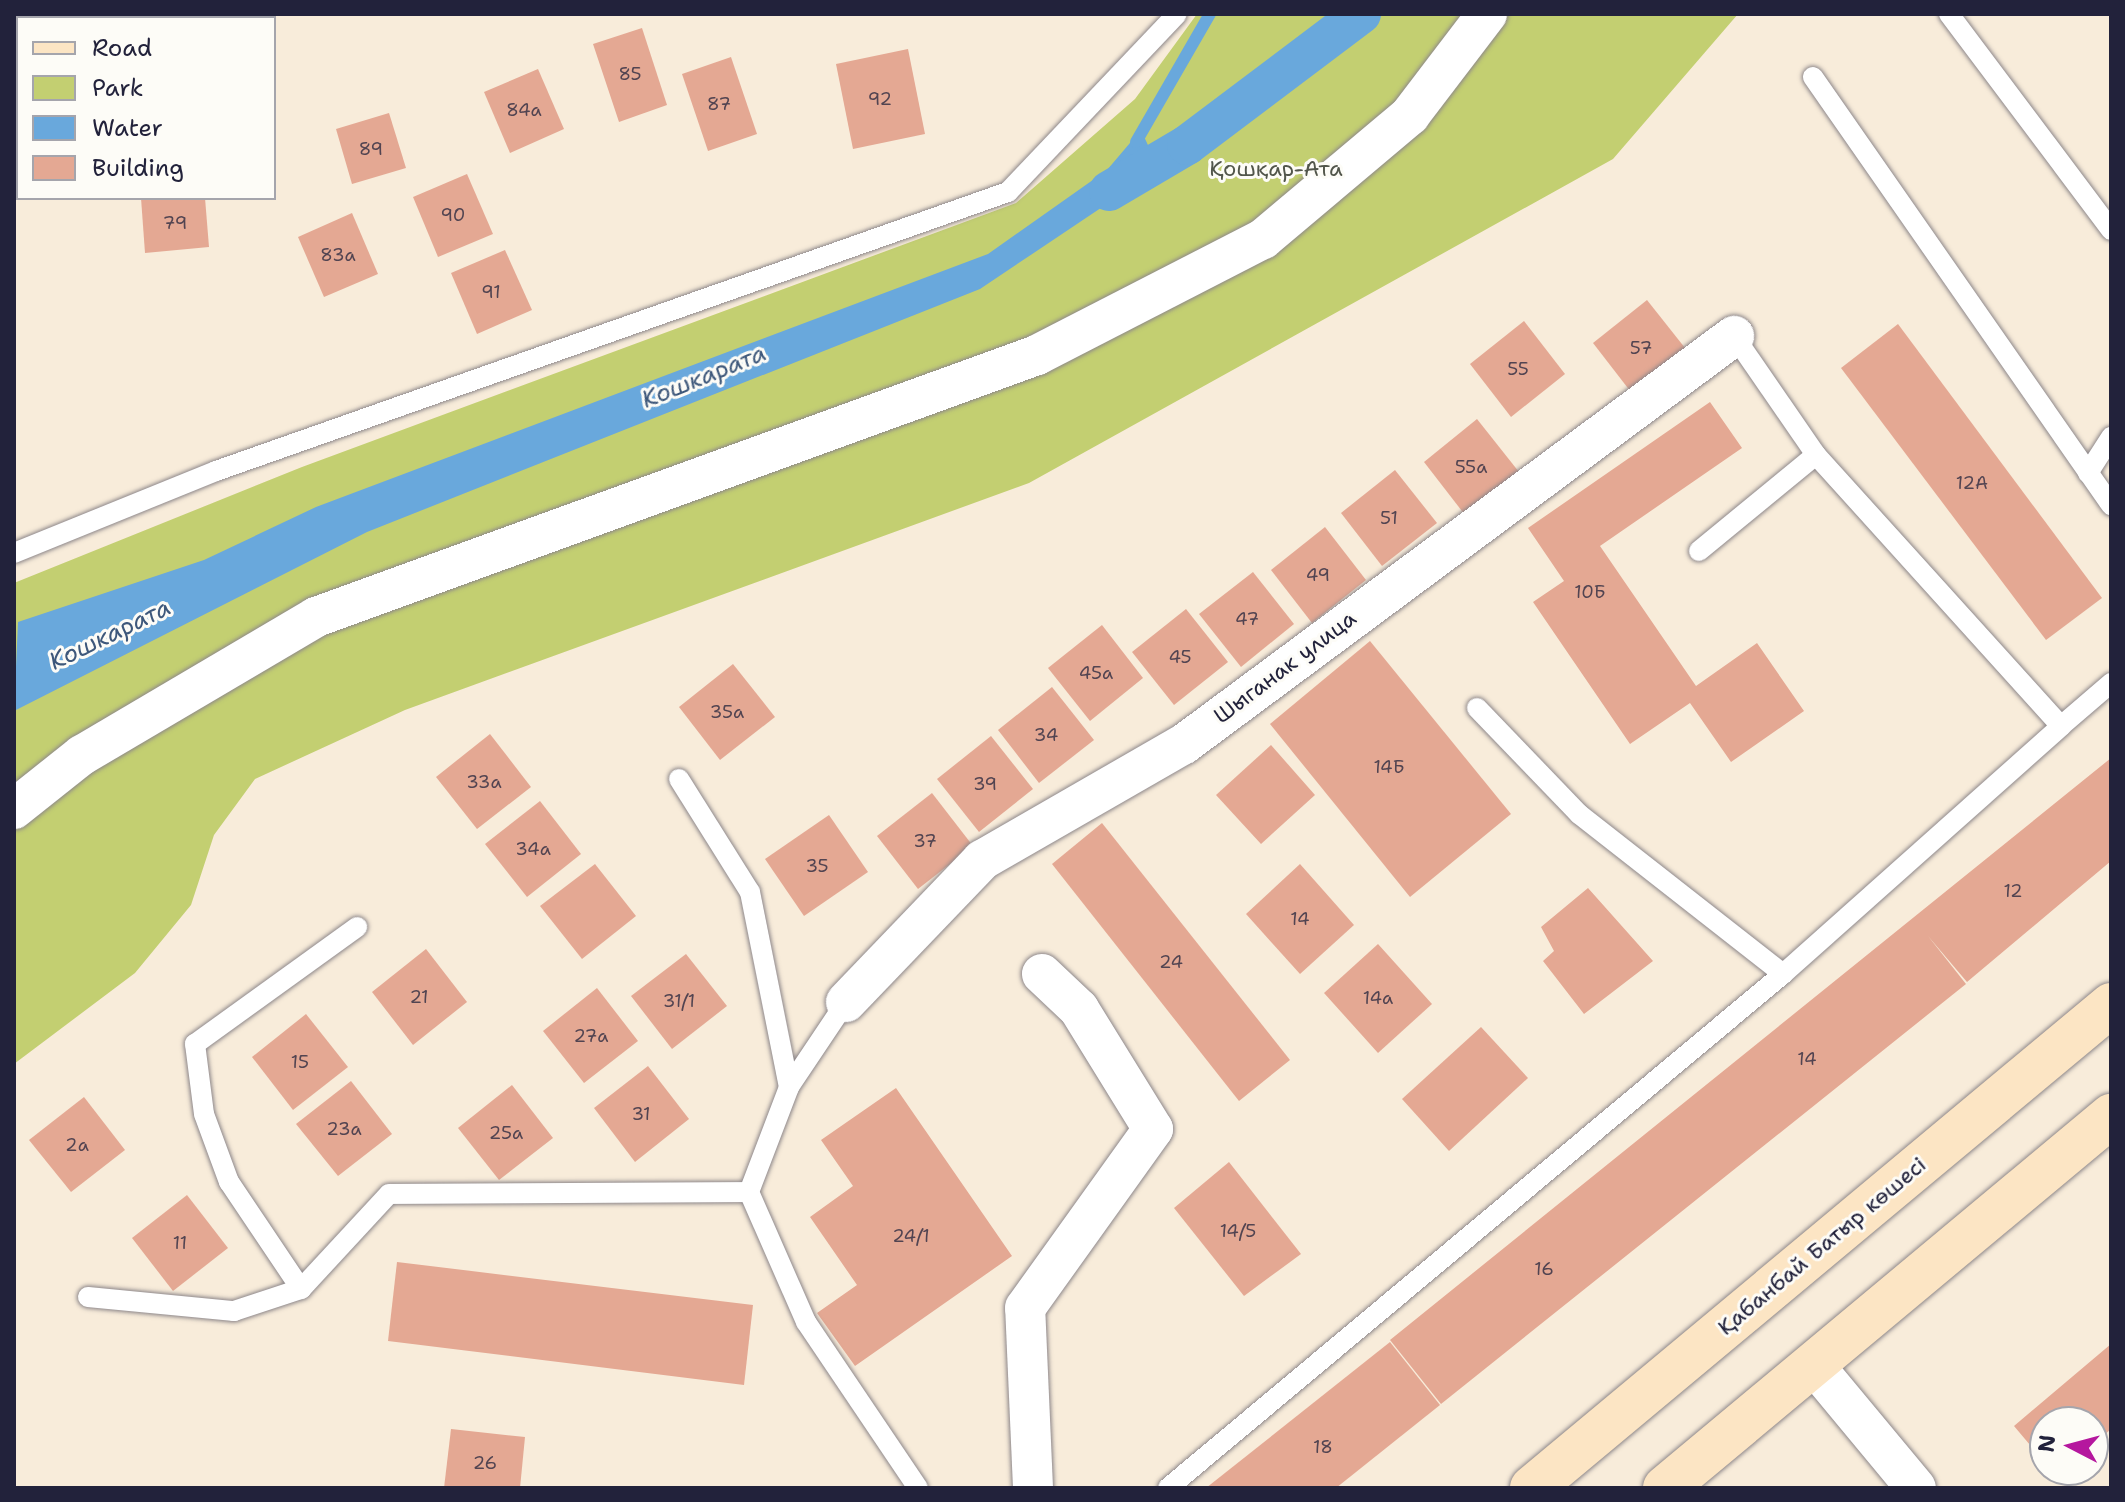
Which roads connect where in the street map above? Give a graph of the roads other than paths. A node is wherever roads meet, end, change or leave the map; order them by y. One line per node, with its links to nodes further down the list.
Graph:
1 (1177, 14): 12 (lane)
2 (1487, 14): 17 (street)
3 (1949, 14): 5 (lane)
4 (1813, 77): 9 (lane)
5 (2111, 230)
6 (1734, 336): 8 (lane); 21 (street, Шыганак улица)
7 (2111, 437): 9 (lane)
8 (1816, 455): 11 (lane); 15 (lane)
9 (2088, 473): 10 (lane)
10 (2111, 505)
11 (1699, 551)
12 (14, 553)
13 (2111, 683): 15 (lane)
14 (1477, 708): 20 (lane)
15 (2061, 726): 20 (lane)
16 (679, 779): 23 (lane)
17 (14, 809)
18 (357, 927): 26 (lane)
19 (1042, 974): 30 (street)
20 (1783, 974): 31 (lane)
21 (846, 1002): 23 (lane)
22 (2111, 1005): 32 (main road, Қабанбай Батыр көшесі)
23 (789, 1087): 25 (lane)
24 (2111, 1116): 28 (main road)
25 (749, 1192): 26 (lane); 29 (lane)
26 (301, 1289): 27 (lane)
27 (88, 1297)
28 (1813, 1364): 33 (main road); 34 (street)
29 (918, 1488)
30 (1033, 1488)
31 (1168, 1488)
32 (1532, 1488)
33 (1665, 1488)
34 (1916, 1488)

